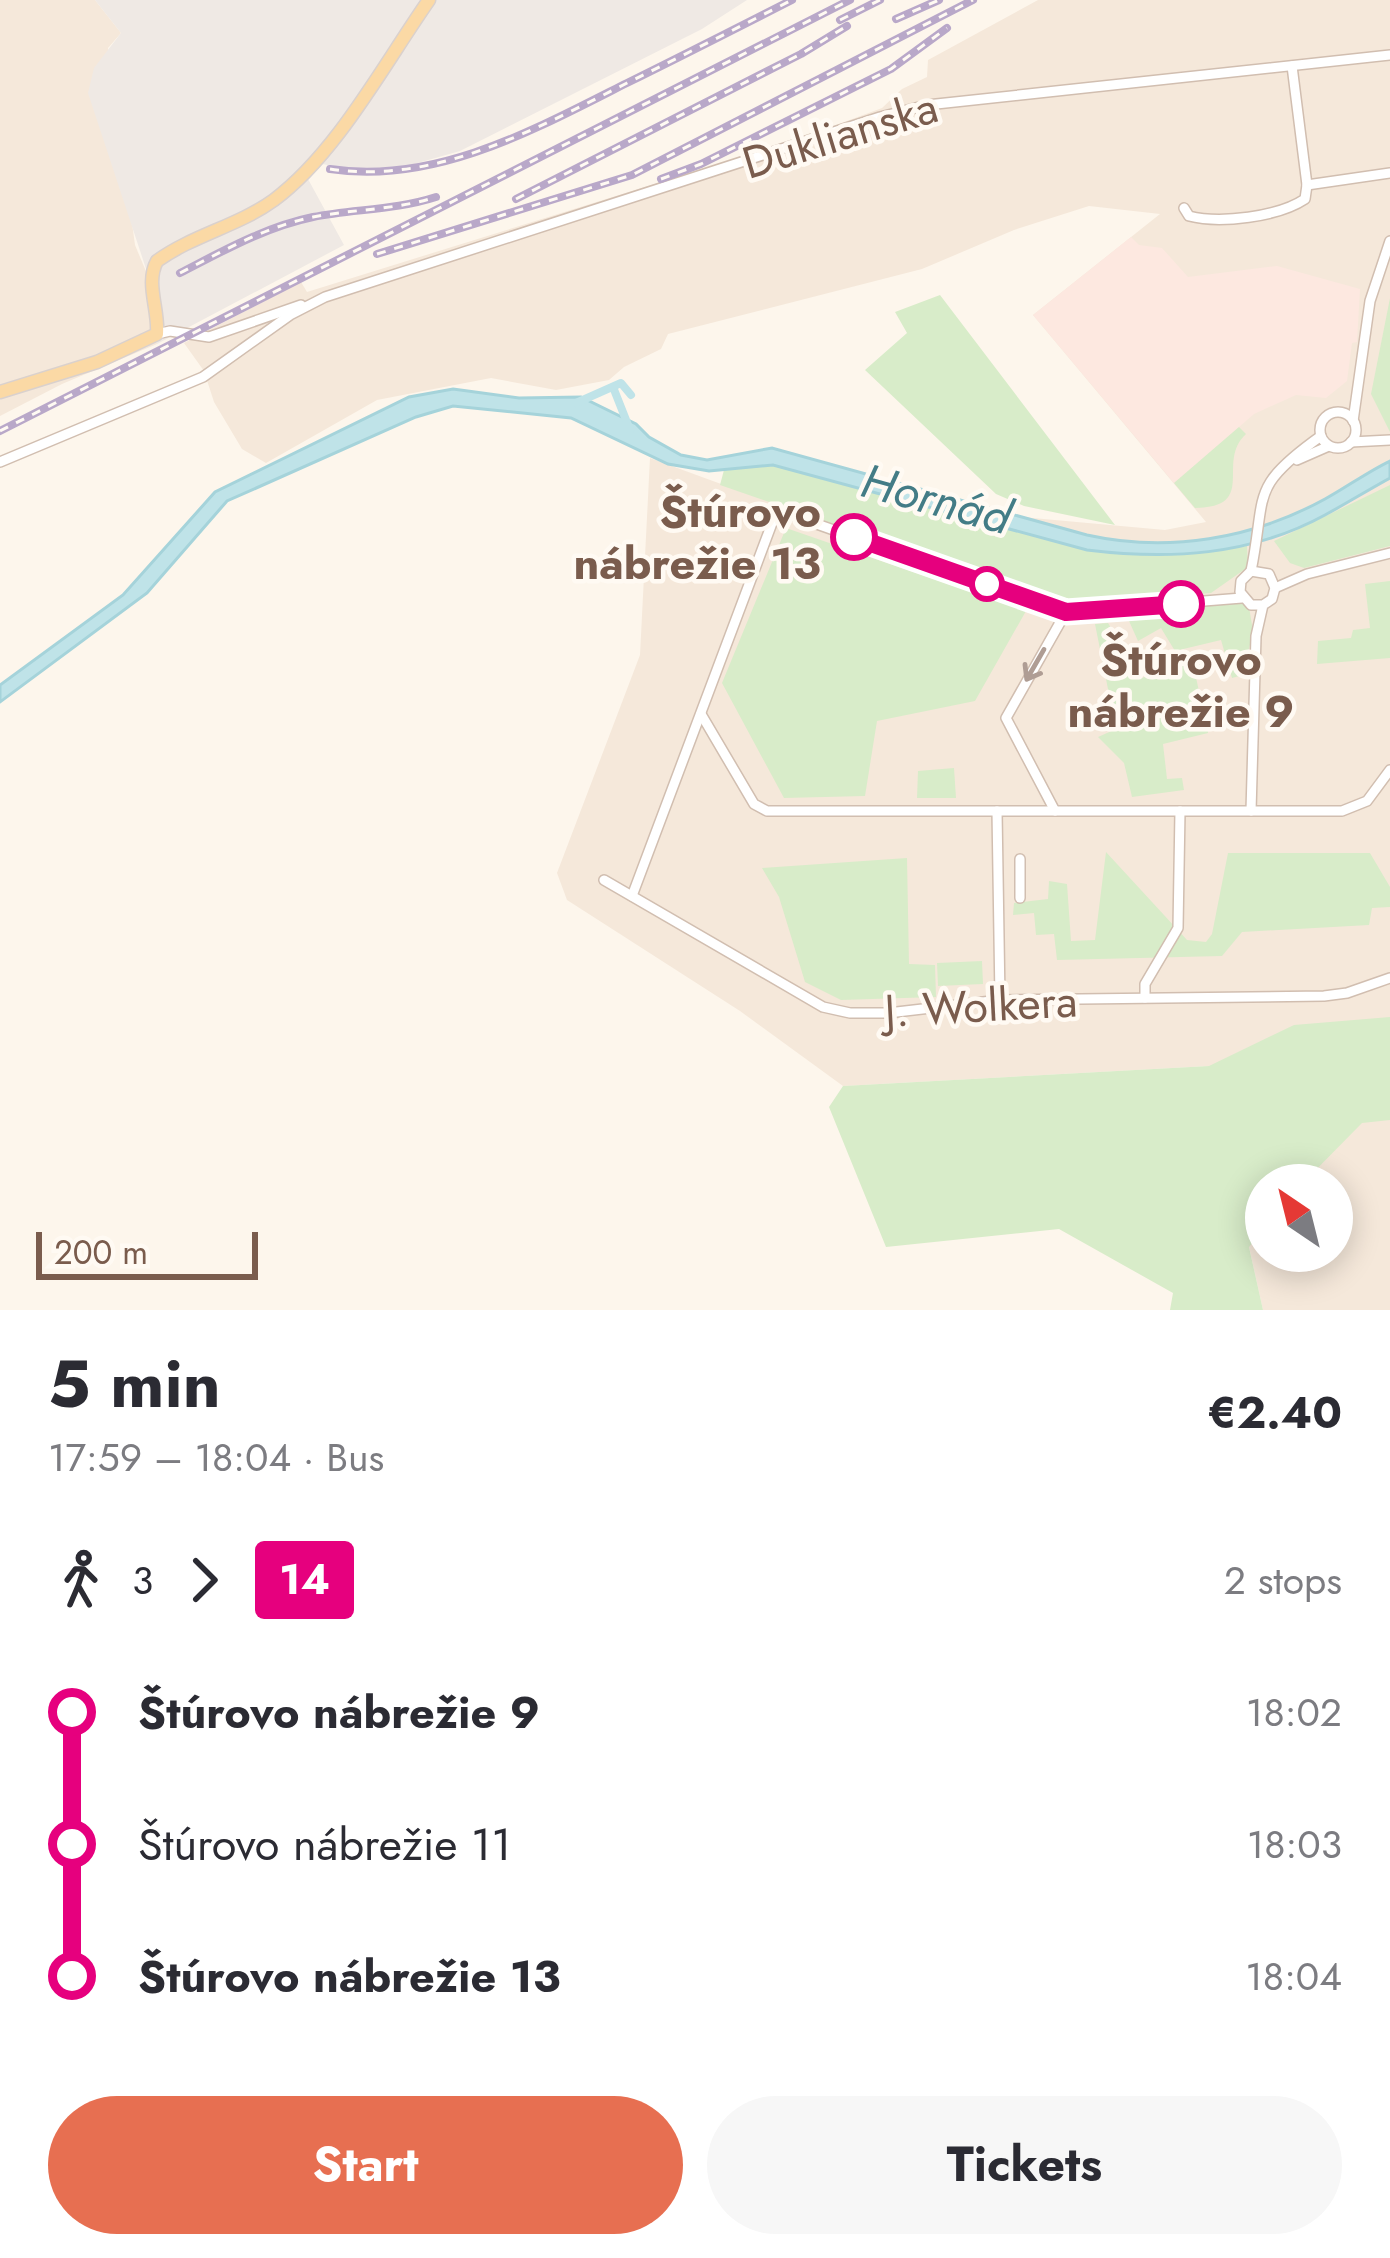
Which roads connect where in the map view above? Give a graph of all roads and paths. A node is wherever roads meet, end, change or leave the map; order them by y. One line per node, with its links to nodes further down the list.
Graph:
1 (429, 0): 10 (main road)
2 (1390, 56): 3 (street, Duklianska)
3 (1292, 66): 5 (street); 8 (street, Duklianska)
4 (1390, 172): 5 (street)
5 (1307, 185): 6 (street)
6 (1184, 208)
7 (1390, 241): 12 (street)
8 (309, 303): 9 (street, Duklianska); 11 (street)
9 (237, 326): 10 (street, Duklianska); 11 (street)
10 (157, 334): 13 (main road)
11 (250, 344): 20 (street)
12 (1357, 380): 14 (street); 15 (street)
13 (0, 392)
14 (1338, 412): 15 (street); 16 (street)
15 (1354, 423): 17 (street); 18 (street)
16 (1321, 436): 19 (street); 21 (street)
17 (1384, 440): 18 (street)
18 (1351, 442): 19 (street)
19 (1329, 446): 21 (street)
20 (0, 462)
21 (1287, 465): 23 (street)
22 (1390, 554): 25 (street)
23 (1258, 555): 24 (street); 25 (street)
24 (1251, 571): 25 (street); 26 (street)
25 (1271, 579): 26 (street)
26 (1249, 599): 27 (street); 32 (street)
27 (1066, 612): 28 (street); 31 (street, one-way to 31)
28 (701, 714): 30 (street); 36 (street)
29 (1390, 770): 32 (street)
30 (997, 811): 31 (street); 40 (street)
31 (1055, 811): 33 (street)
32 (1252, 811): 33 (street)
33 (1180, 812): 39 (street)
34 (1020, 859): 37 (street)
35 (604, 880): 36 (street, J. Wolkera)
36 (632, 896): 40 (street, J. Wolkera)
37 (1020, 898)
38 (1390, 978): 39 (street, J. Wolkera)
39 (1145, 998): 40 (street, J. Wolkera)
40 (1000, 1000)

